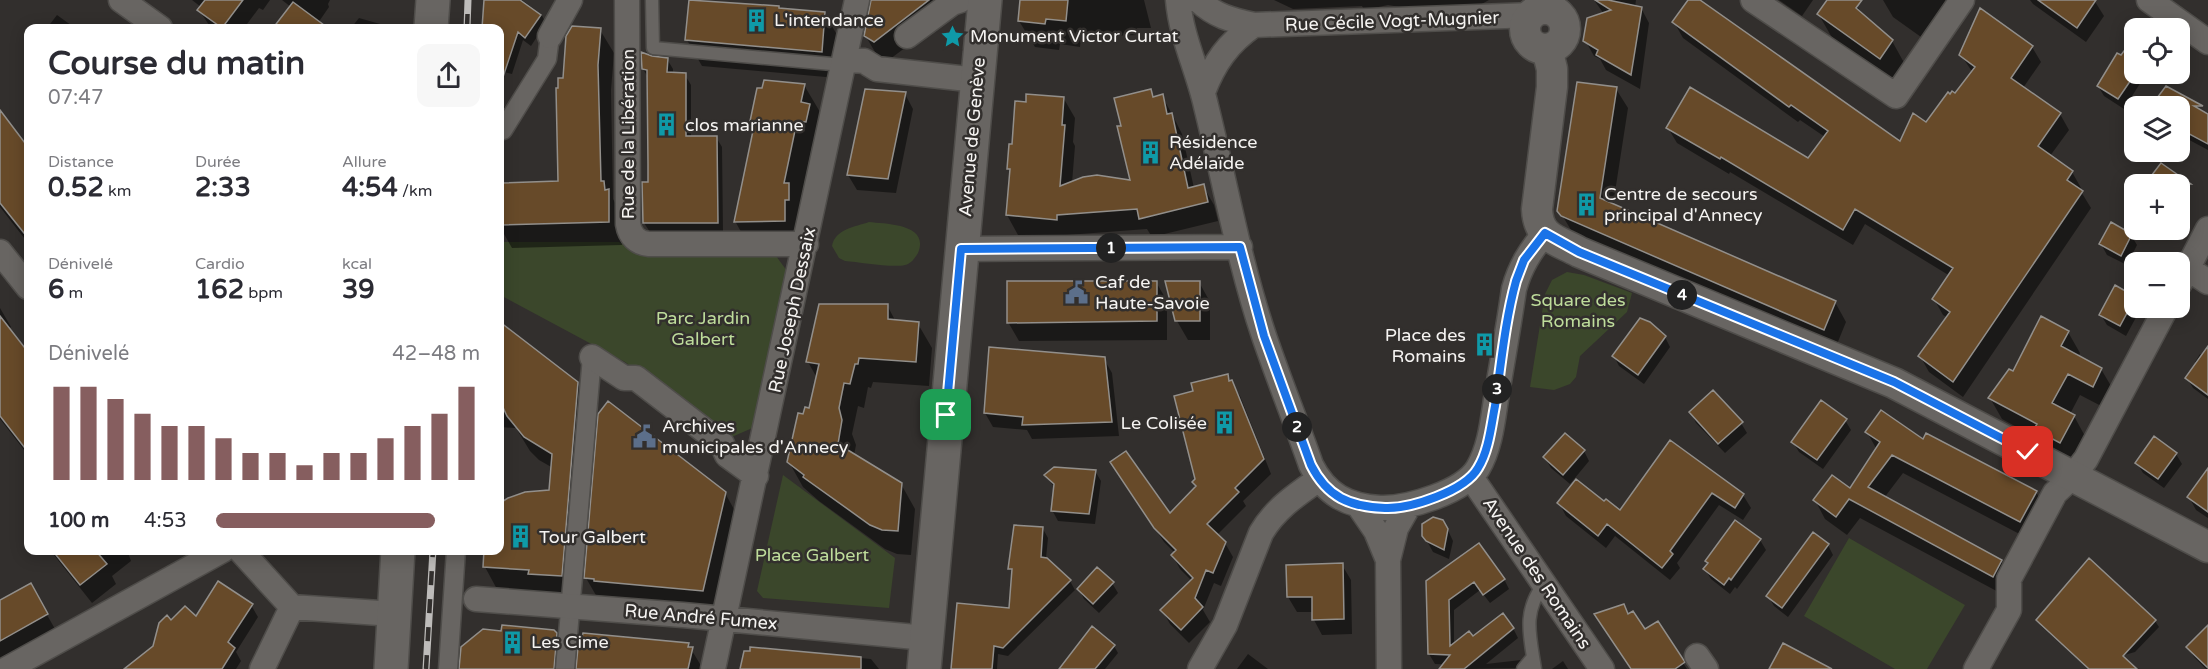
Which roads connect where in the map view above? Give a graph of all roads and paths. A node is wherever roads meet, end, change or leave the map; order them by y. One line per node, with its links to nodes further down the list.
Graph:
1 (121, 0): 15 (street)
2 (433, 0): 16 (main road)
3 (570, 0): 18 (street)
4 (627, 0): 27 (street, Rue de la Libération)
5 (652, 0): 21 (lane)
6 (857, 0): 21 (street, Rue Joseph Dessaix)
7 (961, 0): 19 (street)
8 (985, 0): 22 (main road, Avenue de Genève)
9 (1178, 0): 23 (street)
10 (1198, 0): 17 (street, Rue Cécile Vogt-Mugnier)
11 (1753, 0): 12 (street)
12 (1962, 0)
13 (2149, 0): 20 (street)
14 (1549, 9): 17 (street, Rue Cécile Vogt-Mugnier); 26 (street)
15 (154, 24)
16 (431, 24)
17 (1254, 25): 23 (street)
18 (550, 36): 24 (street)
19 (907, 36)
20 (2208, 42)
21 (851, 62): 22 (street); 27 (street, Rue Joseph Dessaix)
22 (978, 73): 29 (main road, Avenue de Genève)
23 (1203, 92): 28 (street)
24 (504, 128)
25 (2208, 229): 31 (street)
26 (1545, 233): 38 (street); 39 (street)
27 (806, 244): 37 (street, Rue Joseph Dessaix)
28 (1240, 247): 29 (street); 40 (street)
29 (961, 249): 55 (main road, Avenue de Genève)
30 (0, 252): 33 (street)
31 (2190, 262)
32 (2190, 277): 34 (street)
33 (24, 282)
34 (2208, 282)
35 (2161, 318): 39 (street)
36 (592, 357): 37 (street); 52 (street)
37 (756, 476): 54 (street, Rue Joseph Dessaix)
38 (1471, 477): 42 (street); 49 (street, Avenue des Romains)
39 (2073, 477): 43 (street); 67 (street)
40 (1319, 479): 41 (street); 63 (street)
41 (1359, 506): 42 (street); 48 (street)
42 (1408, 507): 48 (street)
43 (2208, 548)
44 (214, 555): 57 (street)
45 (248, 555): 51 (street)
46 (398, 555): 53 (main road)
47 (457, 555): 50 (street)
48 (1388, 560): 64 (street)
49 (1545, 584): 56 (lane); 66 (street, Avenue des Romains)
50 (464, 599): 52 (street, Rue André Fumex); 60 (street)
51 (292, 607): 53 (street); 58 (street)
52 (571, 607): 54 (street, Rue André Fumex); 61 (street)
53 (394, 614): 59 (main road)
54 (724, 619): 55 (street, Rue André Fumex); 62 (street, Rue Joseph Dessaix)
55 (925, 654)
56 (1534, 663): 65 (lane)
57 (8, 669)
58 (262, 669)
59 (391, 669)
60 (448, 669)
61 (565, 669)
62 (713, 669)
63 (1200, 669)
64 (1389, 669)
65 (1523, 669)
66 (1602, 669)
67 (1976, 669)

